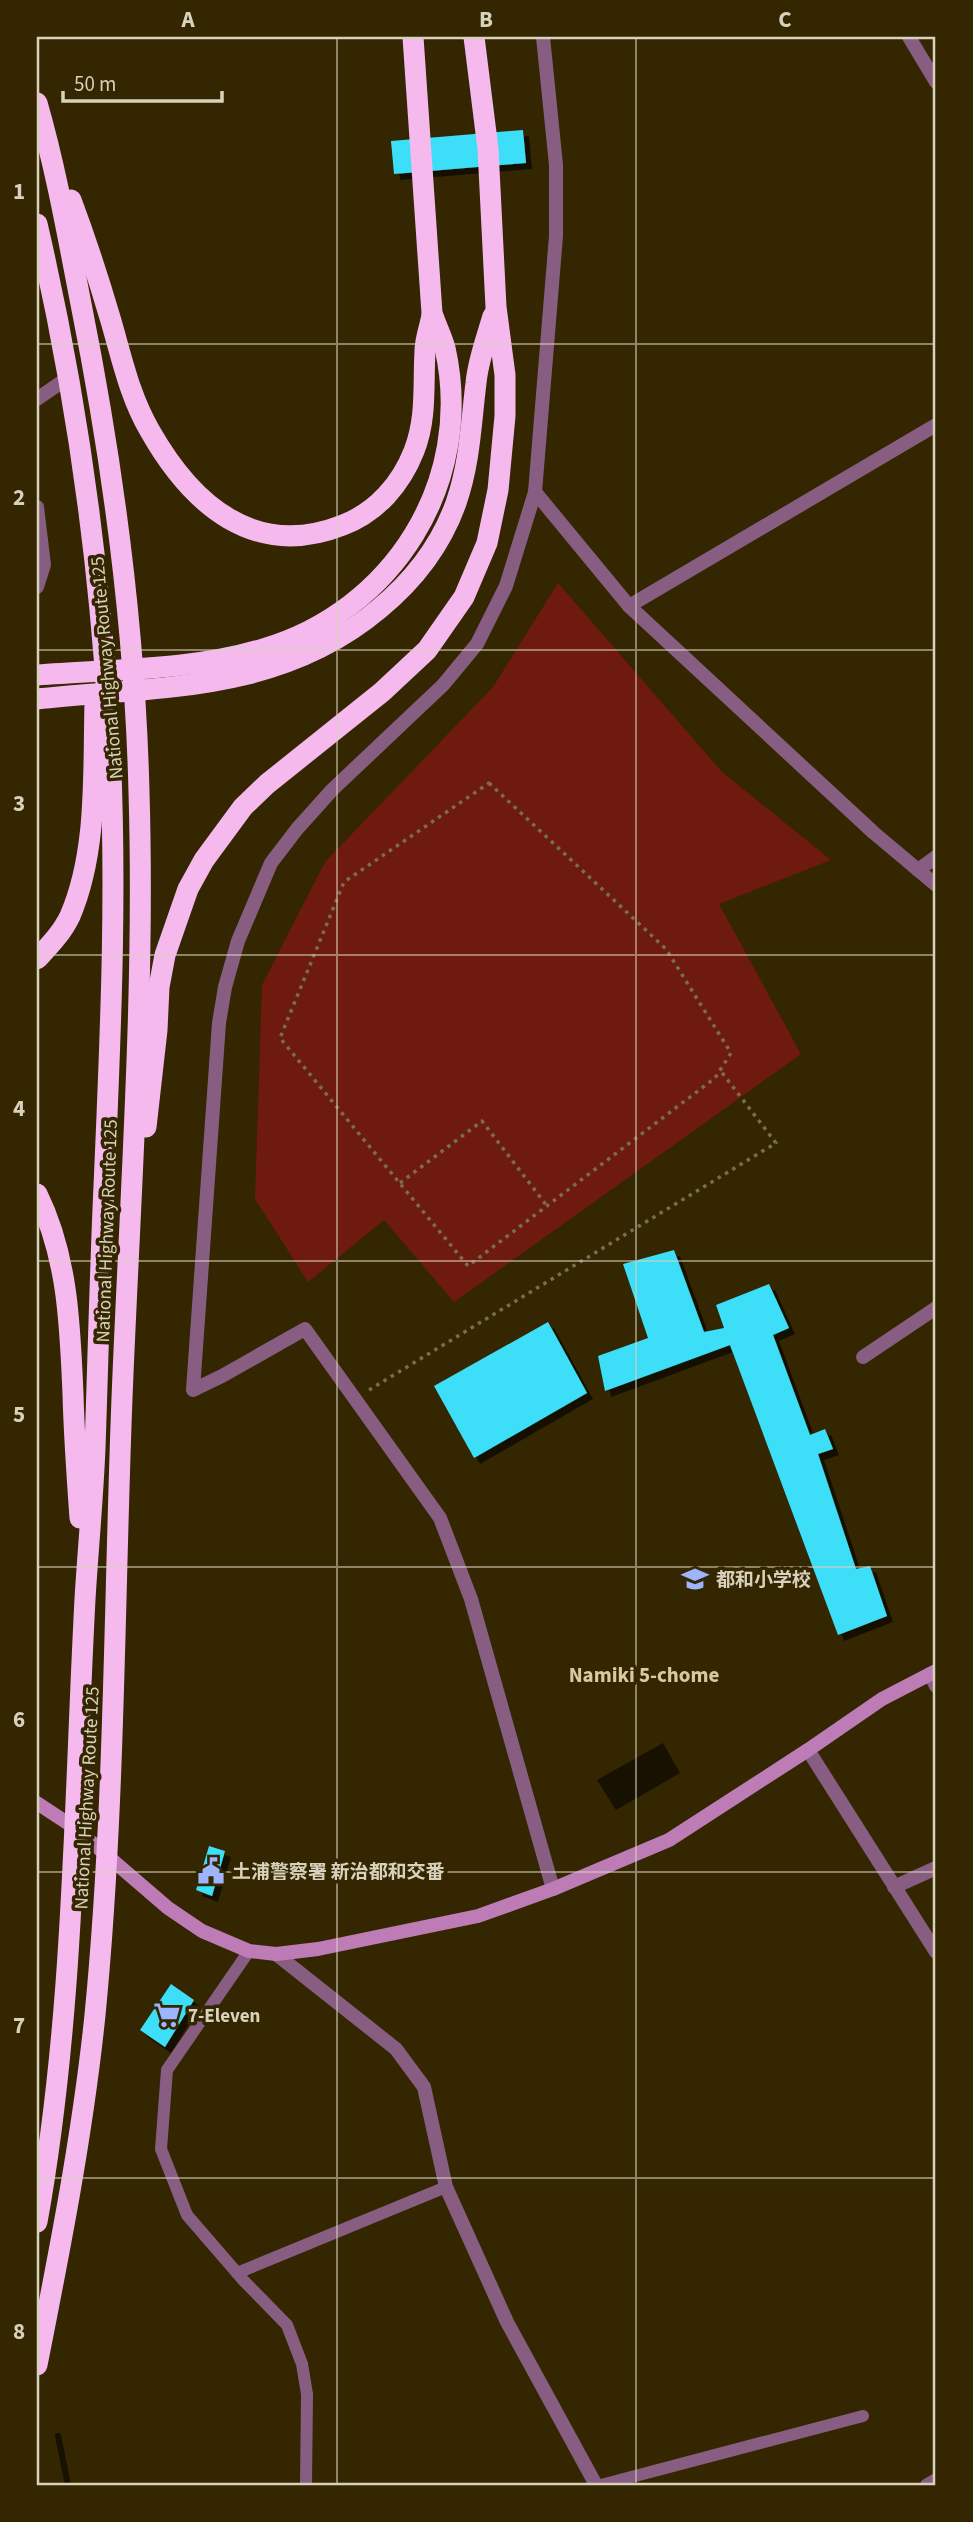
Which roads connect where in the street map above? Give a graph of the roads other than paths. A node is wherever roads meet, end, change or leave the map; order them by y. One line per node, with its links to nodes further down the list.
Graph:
1 (413, 37): 10 (highway)
2 (474, 37): 9 (highway)
3 (542, 37): 14 (street)
4 (909, 37): 5 (street)
5 (936, 82)
6 (37, 103): 7 (highway, National Highway Route 125)
7 (44, 126): 10 (highway); 28 (highway, National Highway Route 125)
8 (37, 224): 11 (highway, National Highway Route 125)
9 (496, 307): 20 (highway); 28 (highway)
10 (432, 313): 20 (highway)
11 (69, 377): 12 (street); 17 (highway, National Highway Route 125)
12 (37, 399)
13 (936, 425): 18 (street)
14 (535, 492): 18 (street); 38 (street)
15 (37, 507): 16 (street)
16 (37, 587)
17 (97, 589): 25 (highway); 30 (highway, National Highway Route 125)
18 (629, 606): 23 (street)
19 (37, 675): 20 (highway)
20 (157, 679): 21 (highway)
21 (37, 699)
22 (936, 857): 23 (street)
23 (918, 870): 24 (street)
24 (936, 885)
25 (37, 959)
26 (37, 1194): 30 (highway)
27 (936, 1308): 29 (street)
28 (126, 1310): 35 (highway, National Highway Route 125)
29 (863, 1357)
30 (85, 1600): 34 (highway, National Highway Route 125)
31 (934, 1677): 32 (street)
32 (808, 1751): 37 (street); 38 (street)
33 (37, 1803): 34 (street)
34 (75, 1828): 35 (street); 43 (highway, National Highway Route 125)
35 (107, 1855): 40 (street); 45 (highway, National Highway Route 125)
36 (936, 1868): 37 (street)
37 (894, 1887): 39 (street)
38 (554, 1889): 41 (street)
39 (935, 1948)
40 (249, 1951): 41 (street); 44 (lane)
41 (276, 1954): 42 (street)
42 (446, 2186): 44 (lane); 49 (street)
43 (37, 2222)
44 (237, 2273): 48 (lane)
45 (37, 2365)
46 (863, 2416): 49 (lane)
47 (936, 2479): 50 (lane)
48 (306, 2485)
49 (599, 2485)
50 (926, 2485)

